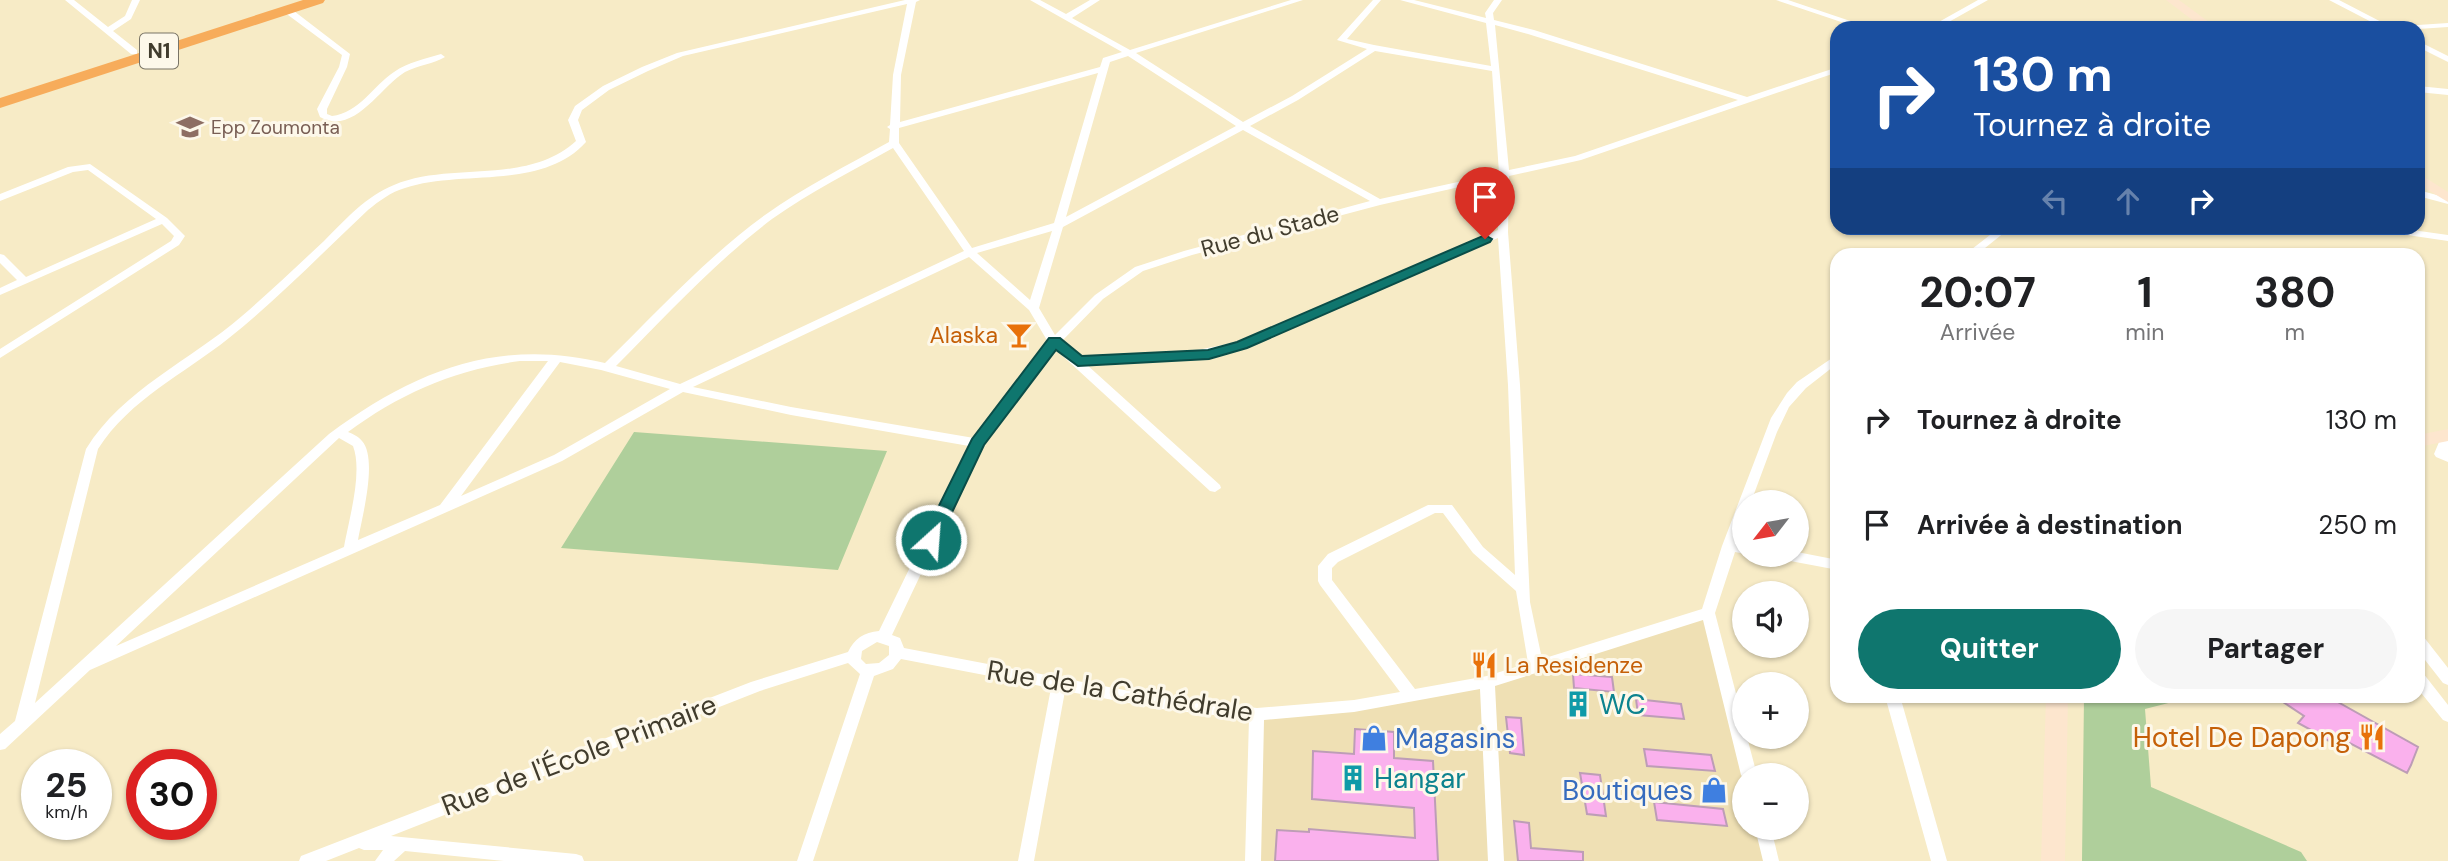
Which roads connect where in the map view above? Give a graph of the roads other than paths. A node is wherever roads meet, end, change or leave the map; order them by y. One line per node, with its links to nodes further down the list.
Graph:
1 (69, 0): 25 (street)
2 (136, 0): 25 (street)
3 (318, 0): 16 (highway, N1)
4 (1034, 0): 17 (street)
5 (1096, 0): 17 (street)
6 (1299, 0): 29 (street)
7 (1377, 0): 27 (street)
8 (1404, 0): 22 (street)
9 (1498, 0): 22 (street)
10 (1780, 0): 15 (street)
11 (1984, 0): 19 (street)
12 (2172, 0): 20 (main road)
13 (2333, 0): 21 (street)
14 (914, 1): 42 (street); 101 (street)
15 (1802, 3): 18 (street)
16 (291, 5): 28 (highway, N1); 30 (street); 35 (highway, N1)
17 (1065, 18): 29 (street)
18 (1849, 21)
19 (1946, 21)
20 (2201, 21)
21 (2375, 21)
22 (1491, 22): 33 (street); 39 (street)
23 (2448, 25): 24 (street)
24 (2425, 27)
25 (109, 30): 28 (street)
26 (2425, 47): 31 (street)
27 (1374, 48): 33 (street); 41 (street)
28 (134, 52): 35 (highway, N1)
29 (1128, 52): 32 (street); 41 (street)
30 (440, 57)
31 (2448, 59)
32 (1102, 69): 42 (street); 51 (street)
33 (1496, 69): 44 (street)
34 (1830, 72): 39 (street, Rue du Stade)
35 (37, 87): 38 (highway, N1); 40 (highway, N1)
36 (2425, 90): 37 (street)
37 (2448, 92)
38 (0, 96)
39 (1749, 101): 44 (street, Rue du Stade)
40 (0, 103)
41 (1243, 126): 49 (street); 51 (street)
42 (892, 127): 43 (street)
43 (894, 143): 57 (street); 67 (street)
44 (1504, 174): 49 (street, Rue du Stade); 52 (street)
45 (2425, 182): 48 (main road)
46 (2425, 195): 48 (street)
47 (0, 198): 50 (street)
48 (2448, 200)
49 (1379, 202): 62 (street, Rue du Stade)
50 (163, 220): 59 (street); 63 (street)
51 (1057, 226): 57 (street); 61 (street)
52 (1503, 232): 65 (street); 83 (street)
53 (1996, 235): 56 (street)
54 (2425, 235): 55 (street)
55 (2448, 238)
56 (1979, 248)
57 (970, 252): 61 (street); 68 (street)
58 (0, 257): 59 (street)
59 (24, 281): 60 (street)
60 (0, 292)
61 (1032, 308): 62 (street)
62 (1054, 341): 65 (street); 72 (street, Rue du Stade)
63 (0, 354)
64 (556, 359): 67 (street); 69 (street); 76 (street)
65 (1078, 361): 74 (street)
66 (1830, 363): 75 (street)
67 (608, 368): 68 (street)
68 (681, 388): 72 (street); 76 (street)
69 (338, 433): 80 (street); 89 (street)
70 (2448, 435): 71 (main road); 73 (street)
71 (2425, 440)
72 (977, 443): 85 (street, Rue du Stade)
73 (2448, 458)
74 (1215, 488)
75 (1750, 490)
76 (444, 507): 80 (street)
77 (1732, 536): 78 (street)
78 (1728, 546): 79 (street); 84 (street)
79 (1732, 547)
80 (349, 550): 89 (street)
81 (1810, 560): 82 (street)
82 (1830, 563)
83 (1522, 589): 90 (street); 96 (street)
84 (1708, 613): 90 (street, Rue de la Cathédrale); 103 (street)
85 (884, 636): 87 (street); 88 (street)
86 (2425, 649): 92 (street)
87 (898, 653): 91 (street); 94 (street, Rue de la Cathédrale)
88 (853, 656): 91 (street); 105 (street, Rue de l'École Primaire)
89 (87, 665): 101 (street)
90 (1536, 667): 93 (street, Rue de la Cathédrale)
91 (868, 671): 110 (street)
92 (2448, 679)
93 (1488, 682): 96 (street, Rue de la Cathédrale); 113 (street)
94 (1059, 685): 99 (street, Rue de la Cathédrale); 111 (street)
95 (2425, 686): 100 (street)
96 (1412, 696): 99 (street, Rue de la Cathédrale)
97 (1894, 703): 115 (street)
98 (2057, 703): 116 (main road)
99 (1257, 714): 112 (street)
100 (2448, 716)
101 (22, 723): 102 (street)
102 (0, 744)
103 (1746, 763)
104 (1766, 840): 114 (street)
105 (354, 843): 106 (street); 107 (street, Rue de l'École Primaire)
106 (402, 843): 108 (street); 109 (street)
107 (307, 861)
108 (383, 861)
109 (576, 861)
110 (805, 861)
111 (1026, 861)
112 (1253, 861)
113 (1496, 861)
114 (1771, 861)
115 (1939, 861)
116 (2053, 861)

